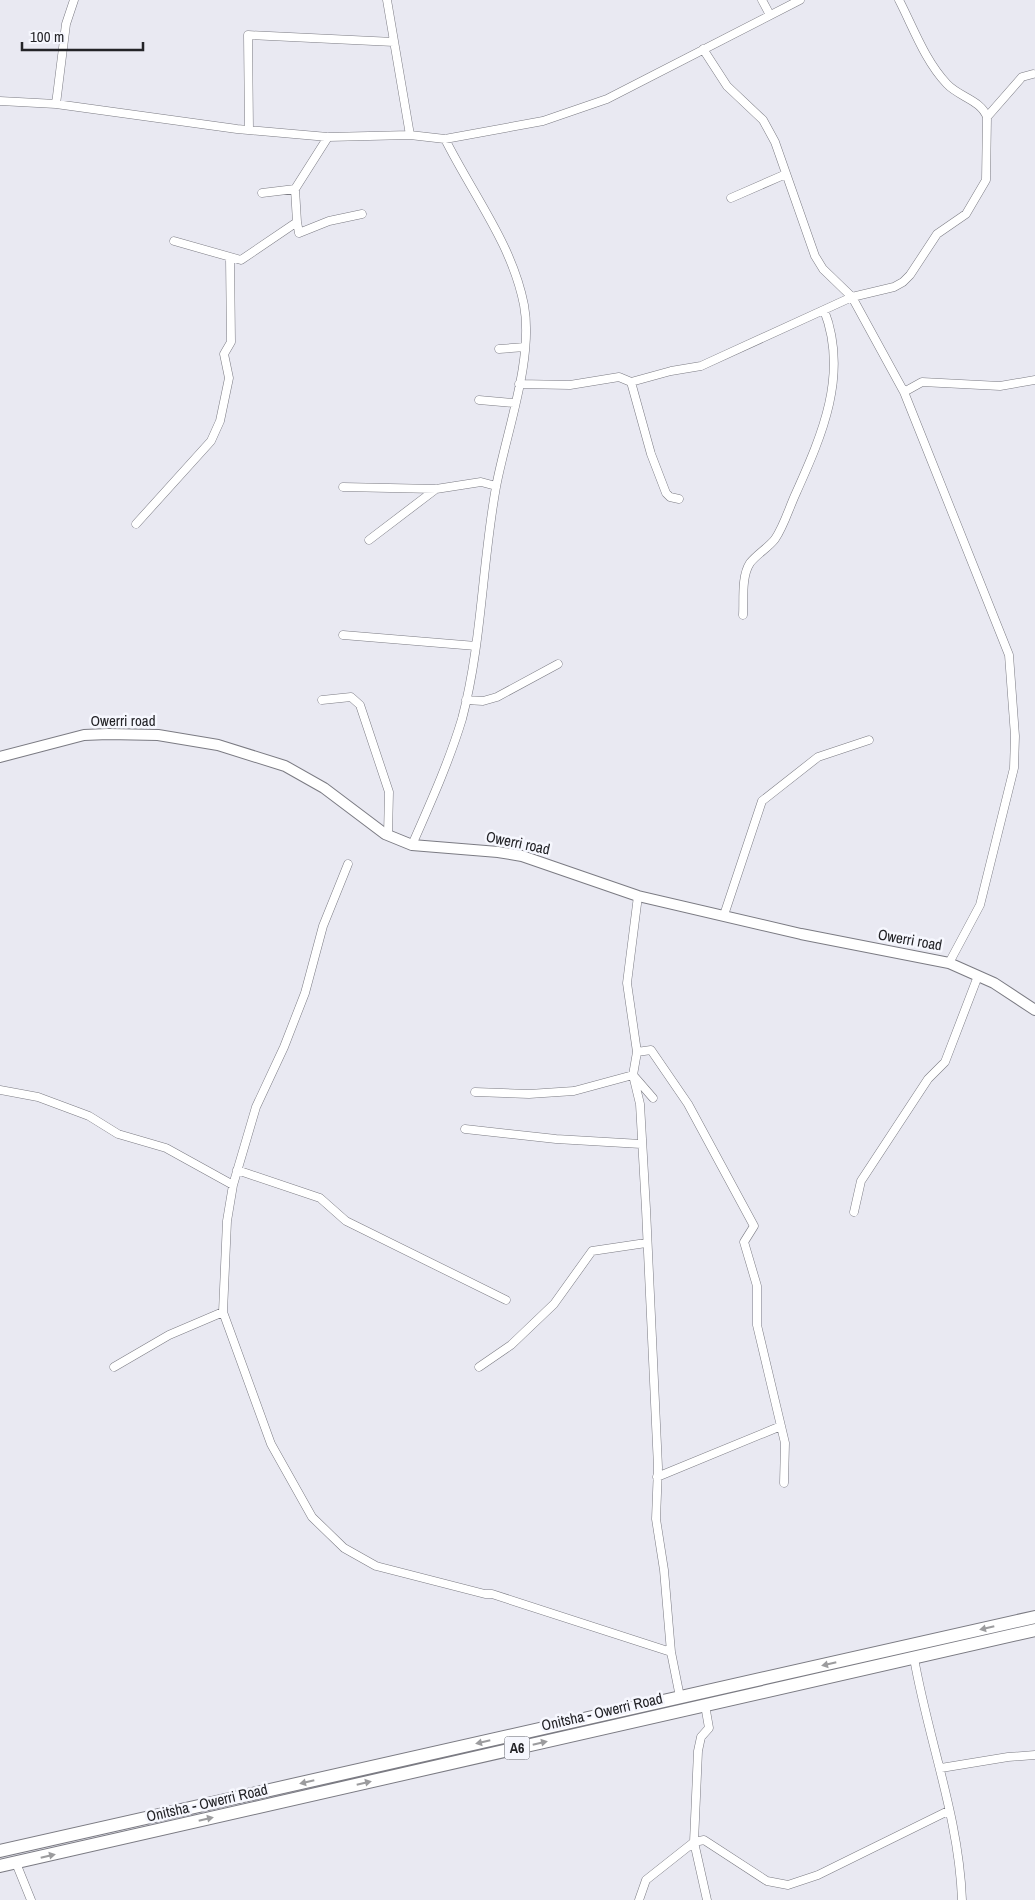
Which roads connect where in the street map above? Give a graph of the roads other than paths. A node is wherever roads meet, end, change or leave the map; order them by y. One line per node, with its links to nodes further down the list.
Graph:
1 (74, 0): 11 (street)
2 (387, 0): 7 (street)
3 (762, 0): 6 (street)
4 (800, 0): 6 (street)
5 (898, 0): 12 (street)
6 (770, 15): 8 (street)
7 (394, 42): 13 (street); 14 (street)
8 (703, 49): 16 (street); 17 (street)
9 (1033, 74): 12 (street)
10 (0, 101): 11 (street)
11 (56, 104): 13 (street)
12 (988, 117): 25 (street)
13 (248, 130): 15 (street)
14 (410, 135): 15 (street); 16 (street)
15 (328, 137): 18 (street)
16 (445, 140): 27 (street)
17 (786, 174): 20 (street); 25 (street)
18 (295, 189): 19 (street); 22 (street)
19 (262, 193)
20 (730, 198)
21 (362, 214): 22 (street)
22 (296, 222): 24 (street)
23 (174, 241): 24 (street)
24 (230, 258): 39 (street)
25 (852, 297): 26 (street); 32 (street)
26 (824, 310): 30 (street); 41 (street)
27 (525, 347): 28 (street); 31 (street)
28 (499, 349)
29 (1035, 380): 32 (street)
30 (631, 382): 31 (street); 38 (street)
31 (519, 384): 34 (street)
32 (904, 392): 54 (street)
33 (479, 400): 34 (street)
34 (514, 403): 35 (street)
35 (496, 486): 37 (street); 43 (street)
36 (343, 487): 37 (street)
37 (436, 489): 40 (street)
38 (680, 499)
39 (136, 524)
40 (369, 540)
41 (743, 615)
42 (343, 635): 43 (street)
43 (476, 646): 46 (street)
44 (558, 664): 46 (street)
45 (322, 700): 49 (street)
46 (466, 700): 50 (street)
47 (869, 740): 53 (street)
48 (0, 757): 49 (main road, Owerri road)
49 (388, 835): 50 (main road, Owerri road)
50 (412, 845): 52 (main road, Owerri road)
51 (348, 864): 64 (street)
52 (638, 896): 53 (main road, Owerri road); 57 (street)
53 (724, 915): 54 (main road, Owerri road)
54 (950, 963): 55 (main road, Owerri road)
55 (978, 976): 56 (main road, Owerri road); 66 (street)
56 (1035, 1010)
57 (637, 1052): 58 (street); 72 (street)
58 (633, 1075): 60 (street); 61 (street); 63 (street)
59 (0, 1090): 65 (street)
60 (475, 1092)
61 (653, 1098)
62 (465, 1129): 63 (street)
63 (641, 1144): 67 (street)
64 (237, 1170): 65 (street); 68 (street)
65 (233, 1185): 69 (street)
66 (854, 1212)
67 (646, 1243): 71 (street); 73 (street)
68 (506, 1300)
69 (223, 1312): 70 (street); 77 (street)
70 (114, 1367)
71 (479, 1367)
72 (781, 1426): 73 (street); 74 (street)
73 (657, 1477): 77 (street)
74 (784, 1483)
75 (1035, 1617): 79 (highway, Onitsha - Owerri Road / A6, one-way to 79)
76 (1035, 1630): 78 (highway, Onitsha - Owerri Road / A6)
77 (671, 1652): 79 (street)
78 (914, 1658): 80 (highway, Onitsha - Owerri Road / A6); 82 (street)
79 (680, 1697): 85 (highway, Onitsha - Owerri Road / A6, one-way to 85)
80 (705, 1706): 84 (street); 86 (highway, Onitsha - Owerri Road / A6, one-way to 80)
81 (1035, 1755): 82 (street)
82 (941, 1768): 83 (street)
83 (948, 1811): 84 (street); 91 (street)
84 (694, 1842): 89 (street); 90 (street)
85 (0, 1851)
86 (16, 1863): 87 (highway, Onitsha - Owerri Road / A6); 88 (street)
87 (0, 1866)
88 (31, 1900)
89 (639, 1900)
90 (707, 1900)
91 (962, 1900)

